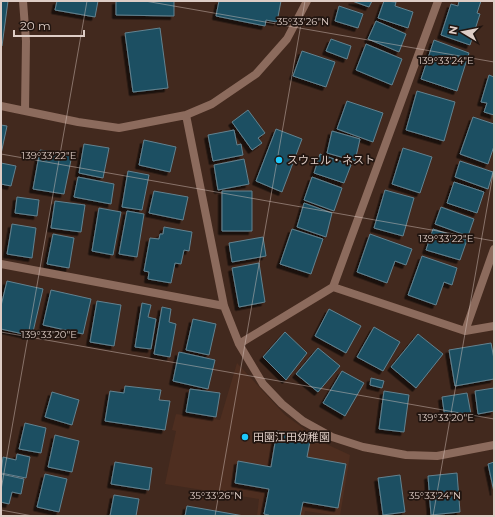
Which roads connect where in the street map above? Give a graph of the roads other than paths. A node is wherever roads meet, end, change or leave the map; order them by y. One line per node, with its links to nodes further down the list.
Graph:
1 (23, 1): 5 (street)
2 (307, 1): 6 (street)
3 (438, 1): 9 (street)
4 (1, 106): 5 (street)
5 (25, 111): 6 (street)
6 (186, 115): 10 (street)
7 (494, 249): 12 (street)
8 (1, 264): 10 (street)
9 (333, 287): 12 (street); 13 (street)
10 (224, 306): 13 (street)
11 (494, 326): 12 (street)
12 (465, 331)
13 (239, 344): 14 (street)
14 (494, 446)

